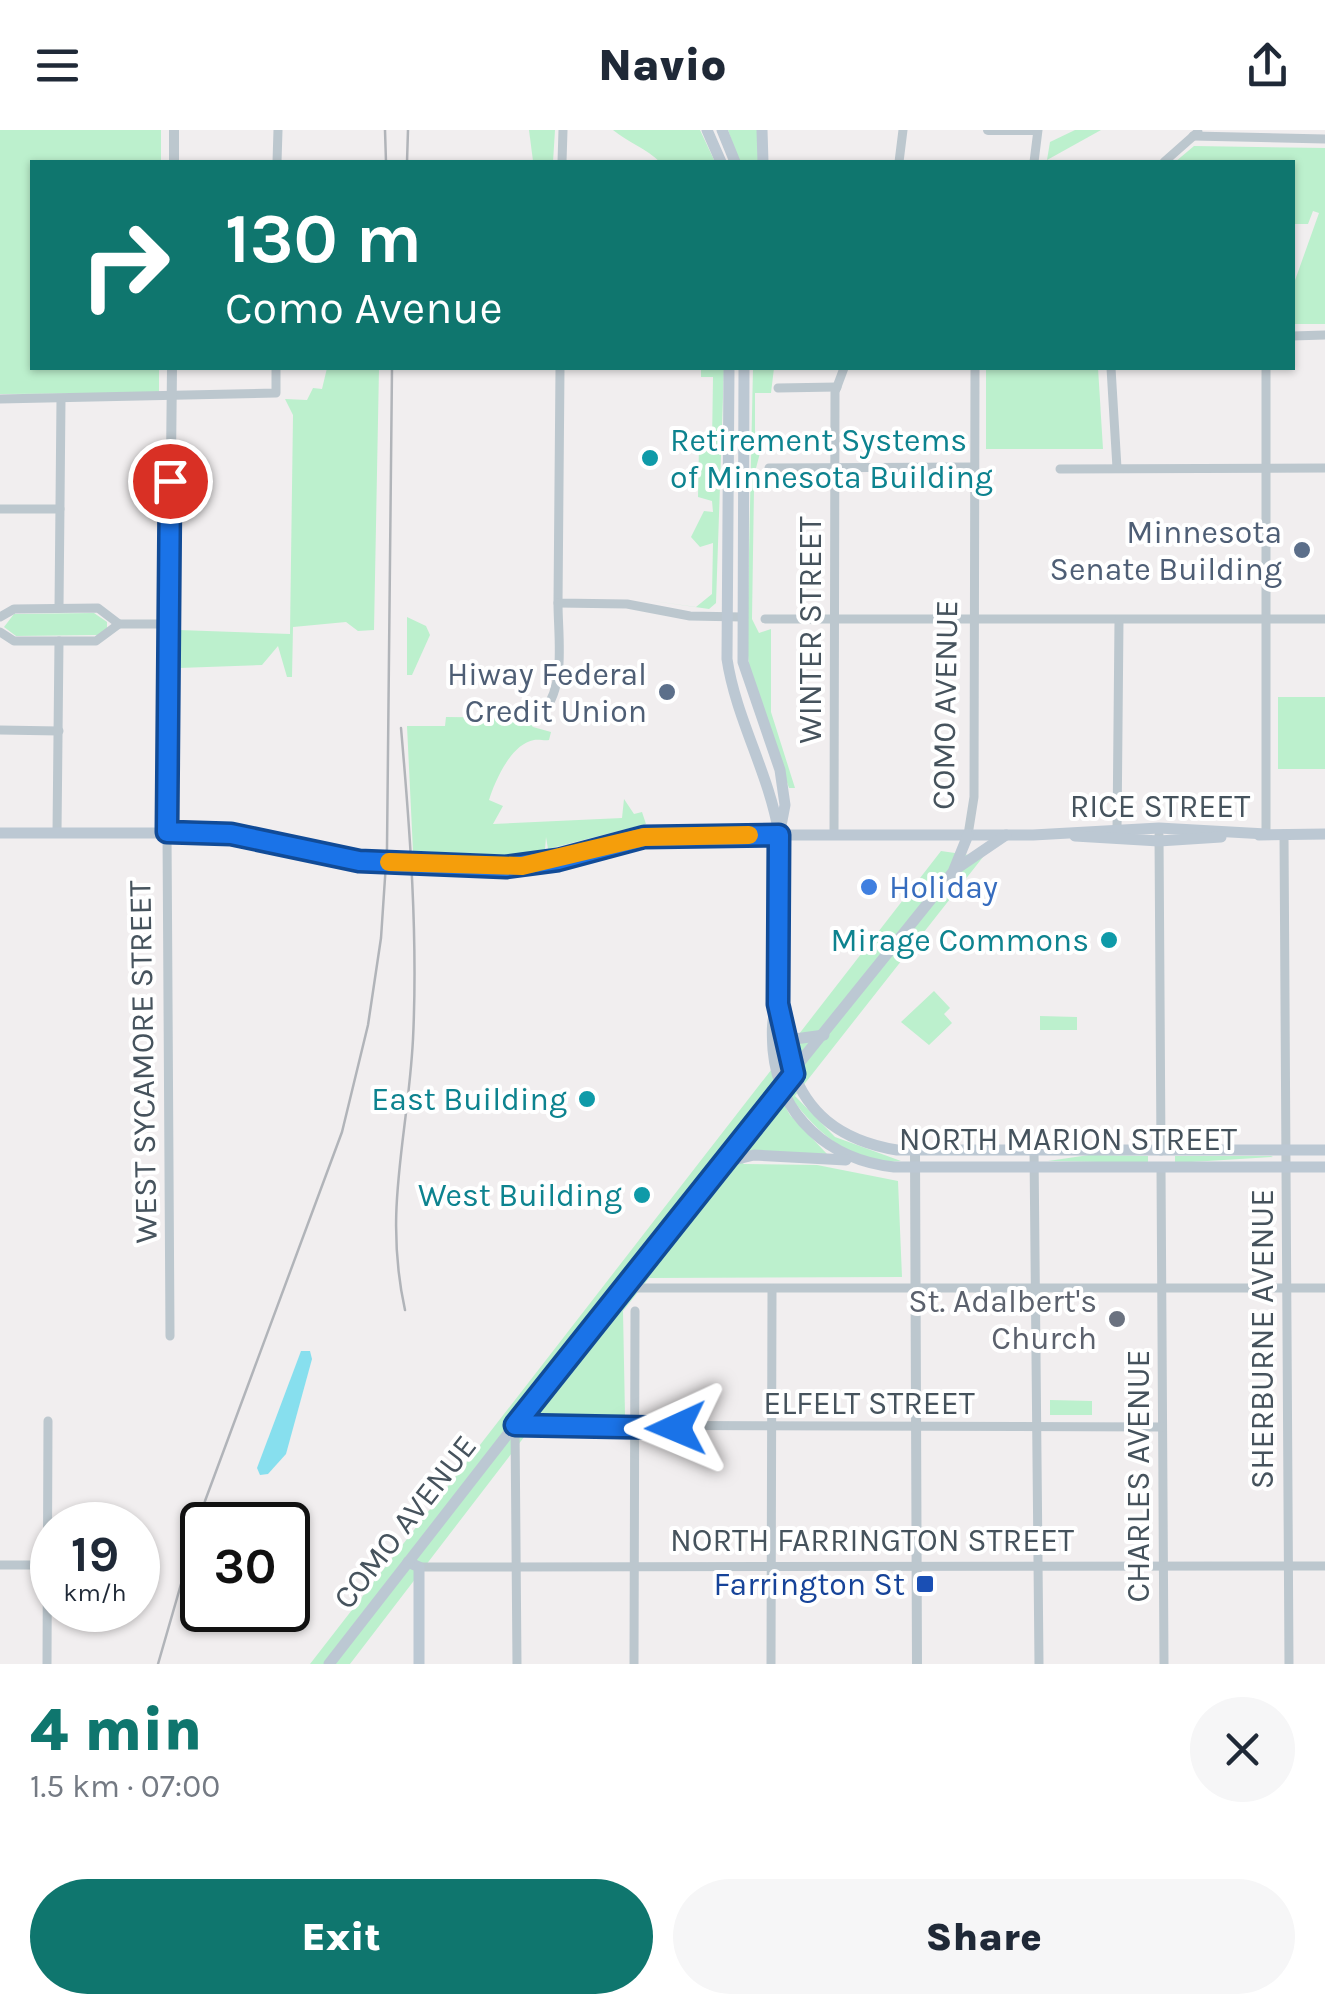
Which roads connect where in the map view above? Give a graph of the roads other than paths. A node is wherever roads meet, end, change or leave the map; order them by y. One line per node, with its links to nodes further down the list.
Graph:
1 (174, 130): 12 (street)
2 (278, 130): 13 (street)
3 (562, 130): 14 (street)
4 (707, 130): 15 (main road)
5 (722, 130): 16 (main road)
6 (762, 130): 17 (main road)
7 (903, 130): 18 (street)
8 (988, 130): 9 (street)
9 (1037, 130): 19 (street)
10 (1196, 133): 11 (street); 20 (street)
11 (1325, 139)
12 (174, 160)
13 (277, 160)
14 (562, 160)
15 (720, 160)
16 (734, 160)
17 (763, 160)
18 (899, 160)
19 (1034, 160)
20 (1166, 160)
21 (1325, 335): 22 (street)
22 (1295, 336)
23 (172, 370): 34 (street, WEST SYCAMORE STREET)
24 (276, 370): 34 (street)
25 (560, 370): 46 (street)
26 (729, 370): 50 (main road)
27 (746, 370): 49 (main road)
28 (843, 370): 33 (street, WINTER STREET)
29 (974, 370): 39 (street, COMO AVENUE)
30 (1111, 370): 40 (street)
31 (1266, 370): 41 (street)
32 (778, 388): 33 (street)
33 (837, 388): 38 (street, WINTER STREET)
34 (172, 394): 35 (street); 58 (street, WEST SYCAMORE STREET)
35 (61, 398): 36 (street); 45 (street)
36 (0, 399)
37 (769, 468): 38 (street)
38 (836, 468): 39 (street); 52 (street, WINTER STREET)
39 (974, 468): 55 (street, COMO AVENUE)
40 (1117, 468): 41 (street); 43 (street)
41 (1266, 468): 42 (street); 53 (street)
42 (1325, 468)
43 (1060, 469)
44 (0, 509): 45 (street)
45 (60, 509): 47 (street)
46 (558, 603): 50 (street); 61 (street)
47 (59, 608): 48 (street); 57 (street)
48 (0, 616)
49 (742, 616): 50 (street); 73 (main road)
50 (726, 617): 73 (main road)
51 (765, 619): 52 (street)
52 (835, 619): 55 (street); 67 (street, WINTER STREET)
53 (1265, 619): 54 (street); 56 (street); 70 (street)
54 (1325, 619)
55 (974, 620): 56 (street); 74 (street, COMO AVENUE)
56 (1119, 620): 68 (street)
57 (119, 624): 58 (street); 60 (street)
58 (169, 624): 65 (street, WEST SYCAMORE STREET)
59 (0, 632): 60 (street)
60 (59, 641): 63 (street)
61 (544, 711)
62 (0, 730): 63 (street)
63 (59, 730): 64 (street)
64 (57, 832): 65 (main road, RICE STREET); 66 (main road, RICE STREET)
65 (167, 832): 73 (main road, RICE STREET); 102 (street, WEST SYCAMORE STREET)
66 (0, 833)
67 (834, 834): 73 (main road, RICE STREET); 74 (main road, RICE STREET)
68 (1117, 834): 69 (main road, RICE STREET); 75 (main road, RICE STREET)
69 (1159, 834): 70 (main road, RICE STREET); 83 (street)
70 (1266, 834): 71 (main road, RICE STREET)
71 (1284, 834): 72 (main road, RICE STREET); 86 (street, SHERBURNE AVENUE)
72 (1325, 834)
73 (779, 835): 77 (main road)
74 (968, 835): 75 (main road, RICE STREET); 76 (main road, COMO AVENUE)
75 (1006, 835): 76 (main road)
76 (953, 872): 79 (main road, COMO AVENUE)
77 (778, 1004): 78 (main road); 81 (main road)
78 (783, 1030): 79 (main road); 80 (main road)
79 (824, 1035): 80 (main road, COMO AVENUE)
80 (794, 1074): 81 (main road, COMO AVENUE); 85 (main road, NORTH MARION STREET)
81 (782, 1089): 87 (main road, NORTH MARION STREET); 88 (main road, COMO AVENUE)
82 (1034, 1150): 83 (main road, NORTH MARION STREET); 85 (main road, NORTH MARION STREET); 90 (street)
83 (1161, 1150): 86 (main road, NORTH MARION STREET)
84 (1325, 1150): 86 (main road, NORTH MARION STREET)
85 (915, 1151): 89 (street)
86 (1286, 1151): 91 (street, SHERBURNE AVENUE)
87 (862, 1162): 88 (main road); 89 (main road, NORTH MARION STREET)
88 (717, 1165): 94 (main road, COMO AVENUE)
89 (914, 1167): 90 (main road, NORTH MARION STREET); 95 (street)
90 (1036, 1167): 92 (main road, NORTH MARION STREET); 96 (street)
91 (1286, 1167): 92 (main road, NORTH MARION STREET); 93 (main road, NORTH MARION STREET); 98 (street, SHERBURNE AVENUE)
92 (1161, 1168): 97 (street, CHARLES AVENUE)
93 (1325, 1168)
94 (622, 1288): 100 (street); 104 (main road, COMO AVENUE)
95 (914, 1288): 96 (street); 100 (street); 108 (street)
96 (1037, 1288): 97 (street); 109 (street)
97 (1162, 1288): 98 (street); 105 (street, CHARLES AVENUE)
98 (1287, 1288): 99 (street); 120 (street, SHERBURNE AVENUE)
99 (1325, 1288)
100 (772, 1289): 107 (street)
101 (635, 1311): 106 (street)
102 (170, 1336)
103 (48, 1421): 110 (street)
104 (515, 1425): 106 (street, ELFELT STREET); 111 (main road, COMO AVENUE); 114 (street)
105 (1162, 1427): 109 (street, ELFELT STREET); 119 (street, CHARLES AVENUE)
106 (635, 1428): 107 (street, ELFELT STREET); 115 (street)
107 (771, 1428): 108 (street, ELFELT STREET); 116 (street)
108 (915, 1428): 109 (street, ELFELT STREET); 117 (street)
109 (1037, 1428): 118 (street)
110 (47, 1502)
111 (414, 1564): 114 (street, NORTH FARRINGTON STREET); 124 (main road, COMO AVENUE); 125 (main road)
112 (0, 1565): 113 (street)
113 (30, 1565)
114 (518, 1565): 115 (street, NORTH FARRINGTON STREET); 126 (street)
115 (635, 1565): 116 (street, NORTH FARRINGTON STREET); 127 (street)
116 (772, 1565): 117 (street, NORTH FARRINGTON STREET); 128 (street)
117 (916, 1566): 118 (street, NORTH FARRINGTON STREET); 129 (street)
118 (1038, 1566): 119 (street, NORTH FARRINGTON STREET); 130 (street)
119 (1164, 1566): 120 (street, NORTH FARRINGTON STREET); 131 (street, CHARLES AVENUE)
120 (1288, 1566): 121 (street, NORTH FARRINGTON STREET); 132 (street, SHERBURNE AVENUE)
121 (1325, 1566)
122 (47, 1632): 123 (street)
123 (47, 1664)
124 (329, 1664)
125 (419, 1664)
126 (517, 1664)
127 (634, 1664)
128 (771, 1664)
129 (917, 1664)
130 (1039, 1664)
131 (1164, 1664)
132 (1289, 1664)

